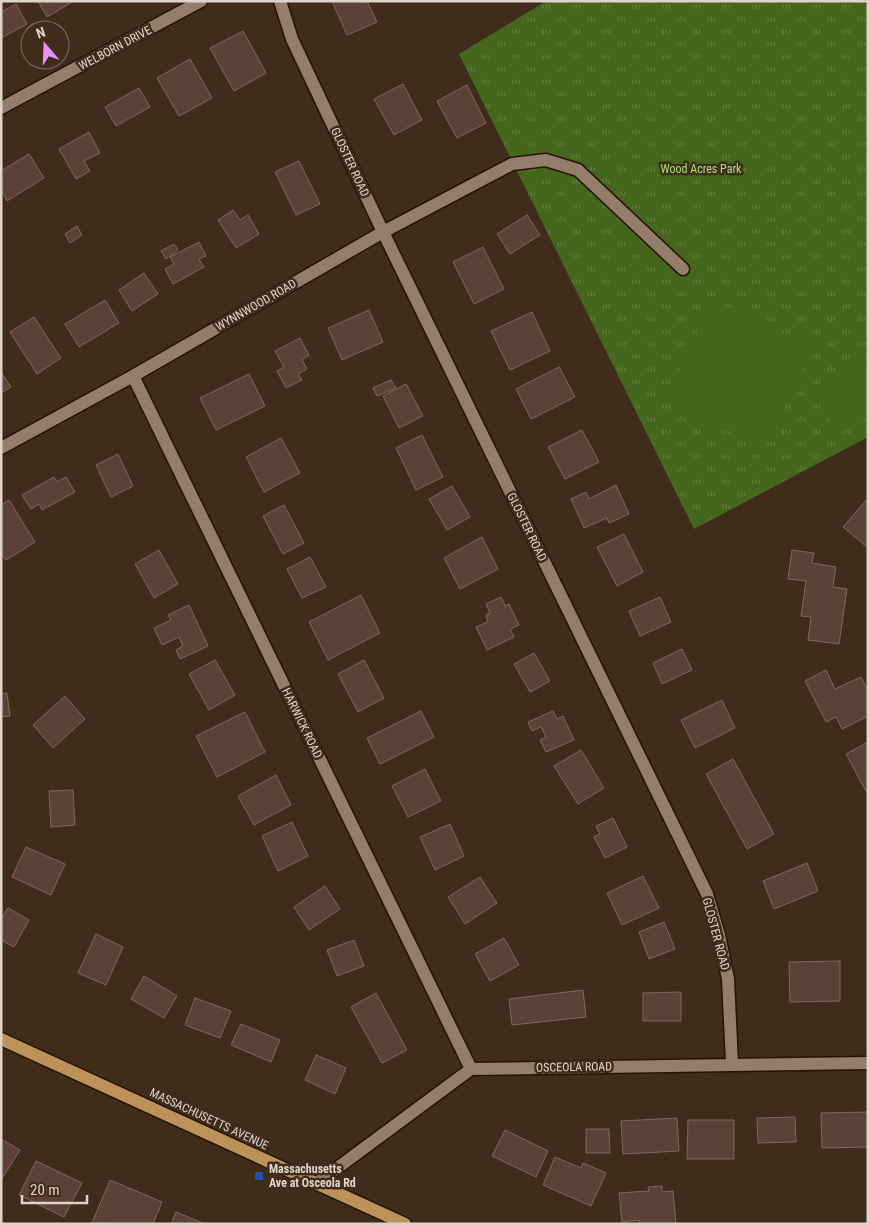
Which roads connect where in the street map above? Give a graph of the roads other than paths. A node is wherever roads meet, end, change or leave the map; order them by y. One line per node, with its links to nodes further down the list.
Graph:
1 (201, 1): 3 (street, WELBORN DRIVE)
2 (280, 1): 4 (street, GLOSTER ROAD)
3 (1, 108)
4 (383, 232): 5 (street, WYNNWOOD ROAD); 6 (street, WYNNWOOD ROAD); 9 (street, GLOSTER ROAD)
5 (683, 269)
6 (133, 376): 7 (street, WYNNWOOD ROAD); 11 (street, HARWICK ROAD)
7 (1, 448)
8 (1, 1039): 12 (main road, MASSACHUSETTS AVENUE)
9 (732, 1063): 10 (street, OSCEOLA ROAD); 11 (street, OSCEOLA ROAD)
10 (868, 1063)
11 (471, 1069): 12 (street)
12 (317, 1183): 13 (main road, MASSACHUSETTS AVENUE)
13 (404, 1224)

